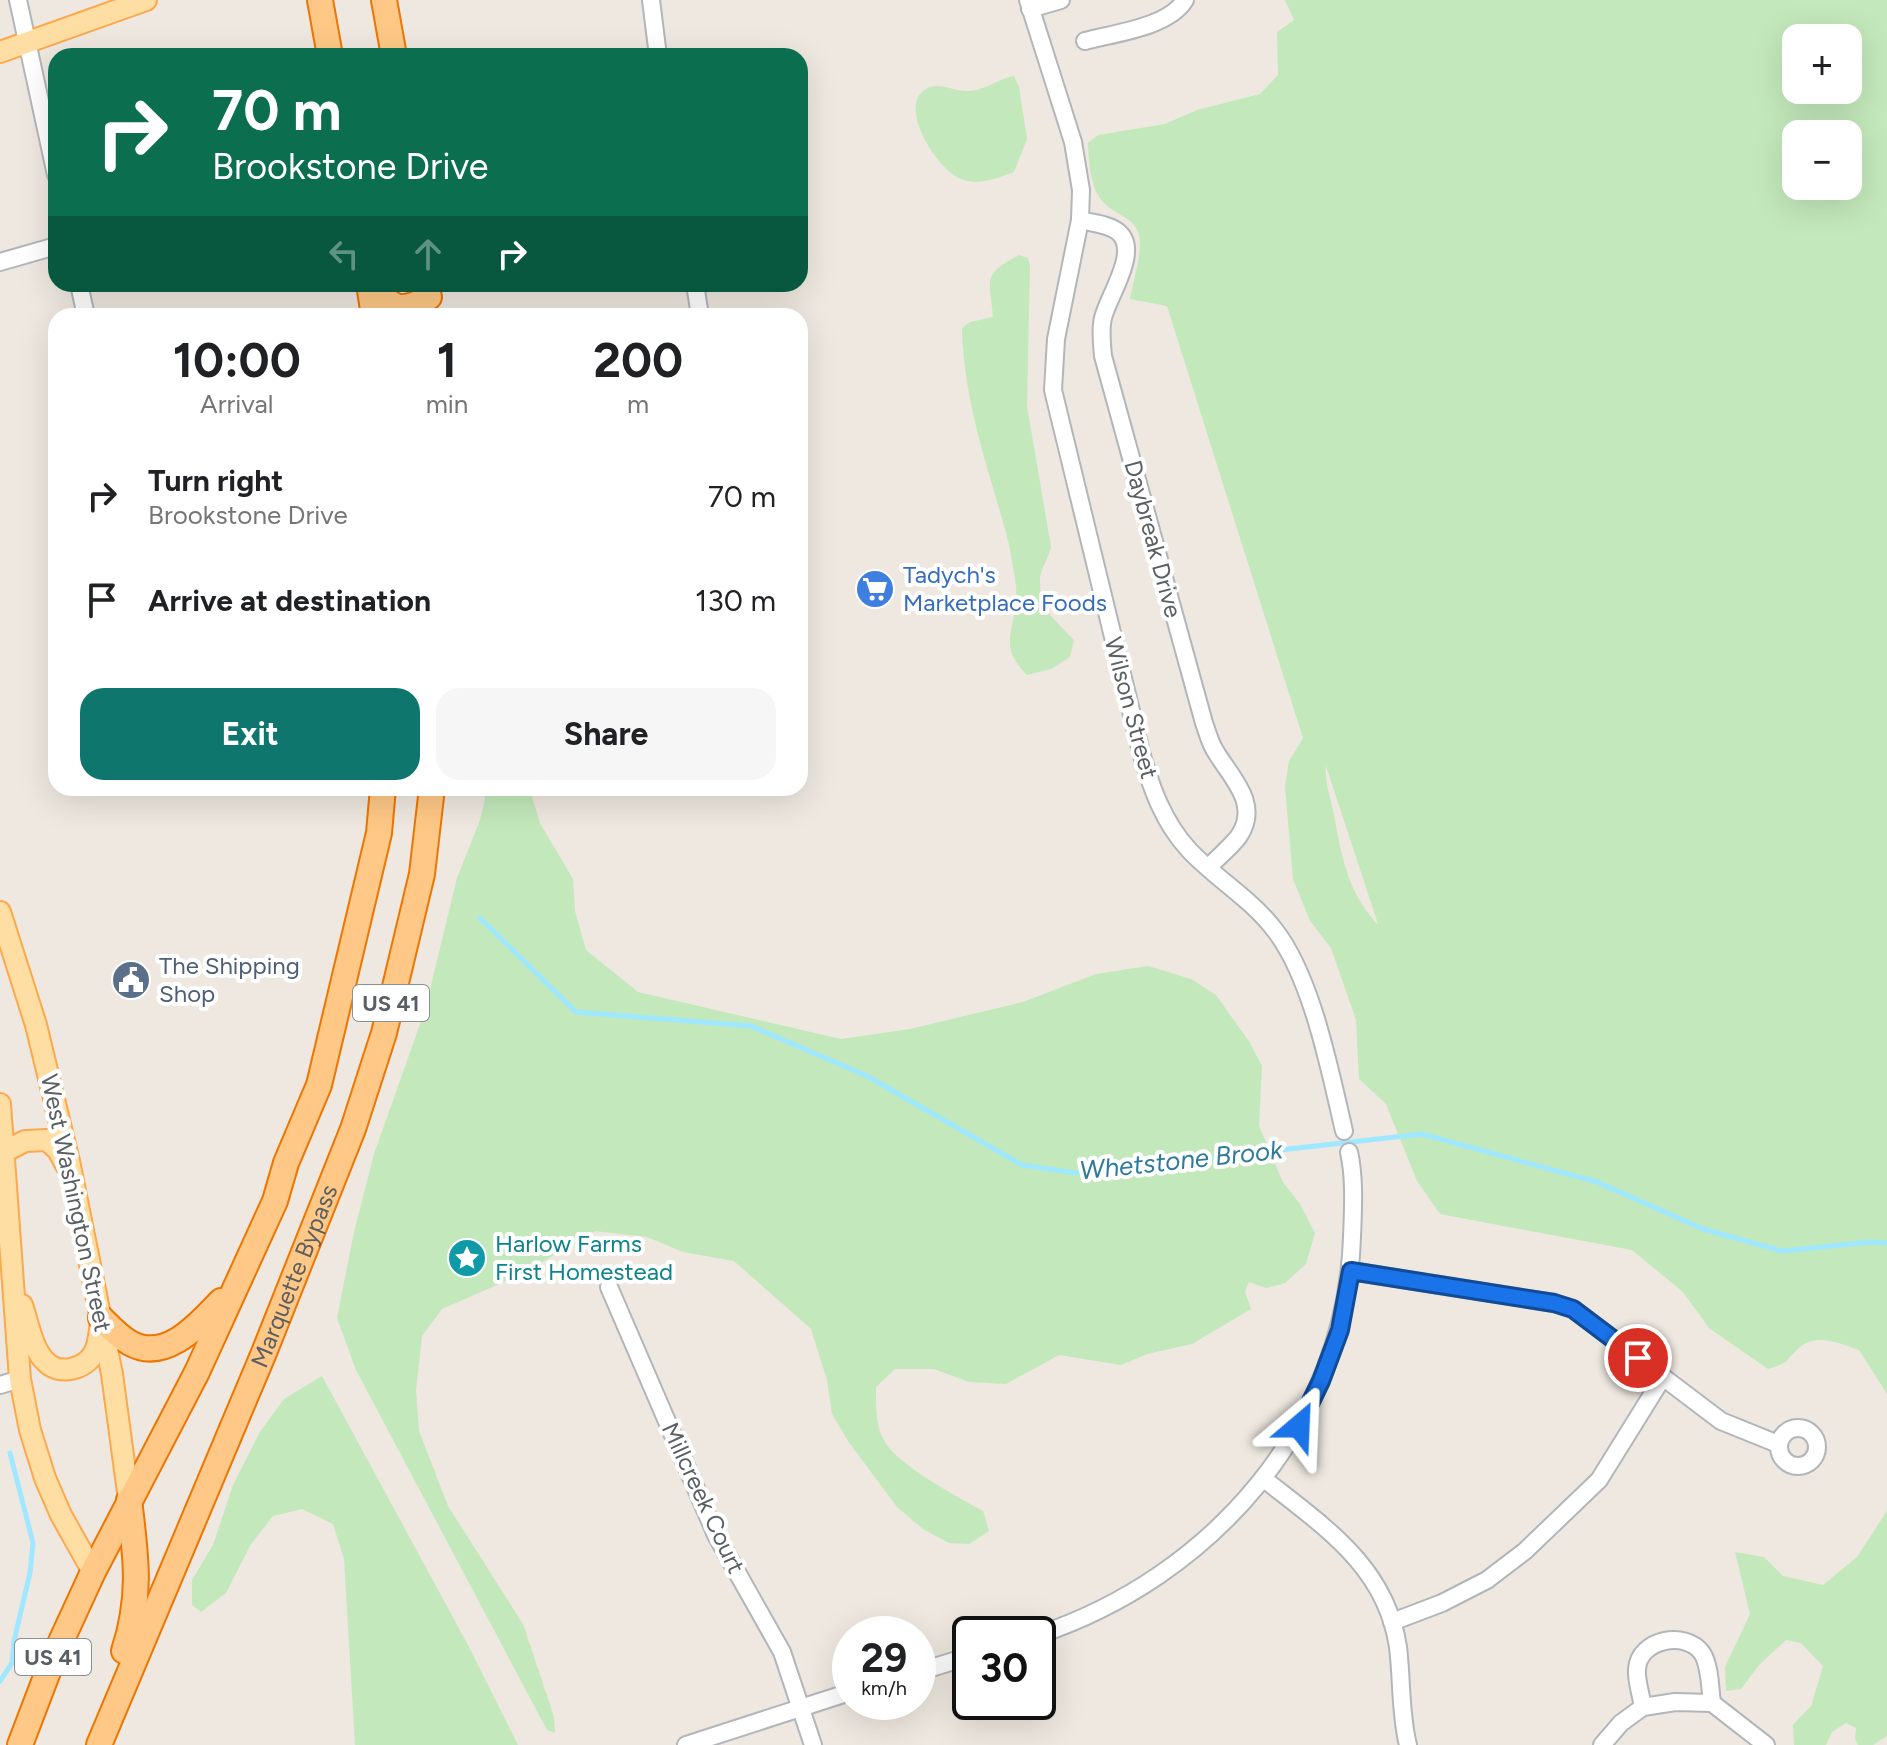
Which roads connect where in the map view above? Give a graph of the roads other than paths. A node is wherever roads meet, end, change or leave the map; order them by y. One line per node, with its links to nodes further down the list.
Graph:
1 (18, 0): 10 (street)
2 (146, 0): 10 (main road)
3 (320, 0): 11 (highway)
4 (384, 0): 12 (highway)
5 (651, 0): 13 (street)
6 (1061, 0): 8 (street)
7 (1185, 0): 9 (street)
8 (1029, 5): 16 (street, Wilson Street)
9 (1085, 41)
10 (28, 43): 14 (main road); 15 (street)
11 (329, 48)
12 (393, 48)
13 (657, 48)
14 (0, 52)
15 (48, 137)
16 (1080, 220): 25 (street, Wilson Street); 25 (street, Daybreak Drive)
17 (48, 248): 18 (street)
18 (0, 262)
19 (380, 292): 21 (highway)
20 (429, 299): 22 (highway)
21 (402, 308)
22 (402, 308)
23 (382, 796): 35 (highway, Marquette Bypass / US 41)
24 (431, 796): 51 (highway, Marquette Bypass / US 41)
25 (1209, 867): 28 (street, Wilson Street)
26 (0, 912): 31 (main road, West Washington Street)
27 (0, 1104): 29 (main road)
28 (1344, 1131)
29 (4, 1152): 31 (main road); 33 (main road)
30 (1349, 1152): 32 (street)
31 (73, 1179): 36 (main road, West Washington Street)
32 (1351, 1271): 37 (street); 41 (street)
33 (13, 1278): 36 (main road); 38 (main road)
34 (609, 1287): 48 (street, Millcreek Court)
35 (234, 1288): 36 (highway); 42 (highway, Marquette Bypass / US 41)
36 (101, 1318): 42 (main road, West Washington Street)
37 (1663, 1377): 40 (street); 44 (street)
38 (20, 1379): 39 (street); 43 (main road)
39 (0, 1385)
40 (1778, 1444)
41 (1264, 1479): 44 (street); 45 (street)
42 (129, 1500): 43 (highway, Marquette Bypass / US 41); 51 (highway)
43 (93, 1572): 50 (highway, US 41)
44 (1392, 1622): 54 (street)
45 (1056, 1628)
46 (832, 1697): 48 (street)
47 (1712, 1703): 49 (street); 49 (street); 56 (street)
48 (800, 1707): 52 (street); 53 (street, Millcreek Court)
49 (1643, 1707): 55 (street)
50 (20, 1745)
51 (96, 1745)
52 (686, 1745)
53 (813, 1745)
54 (1408, 1745)
55 (1602, 1745)
56 (1766, 1745)

